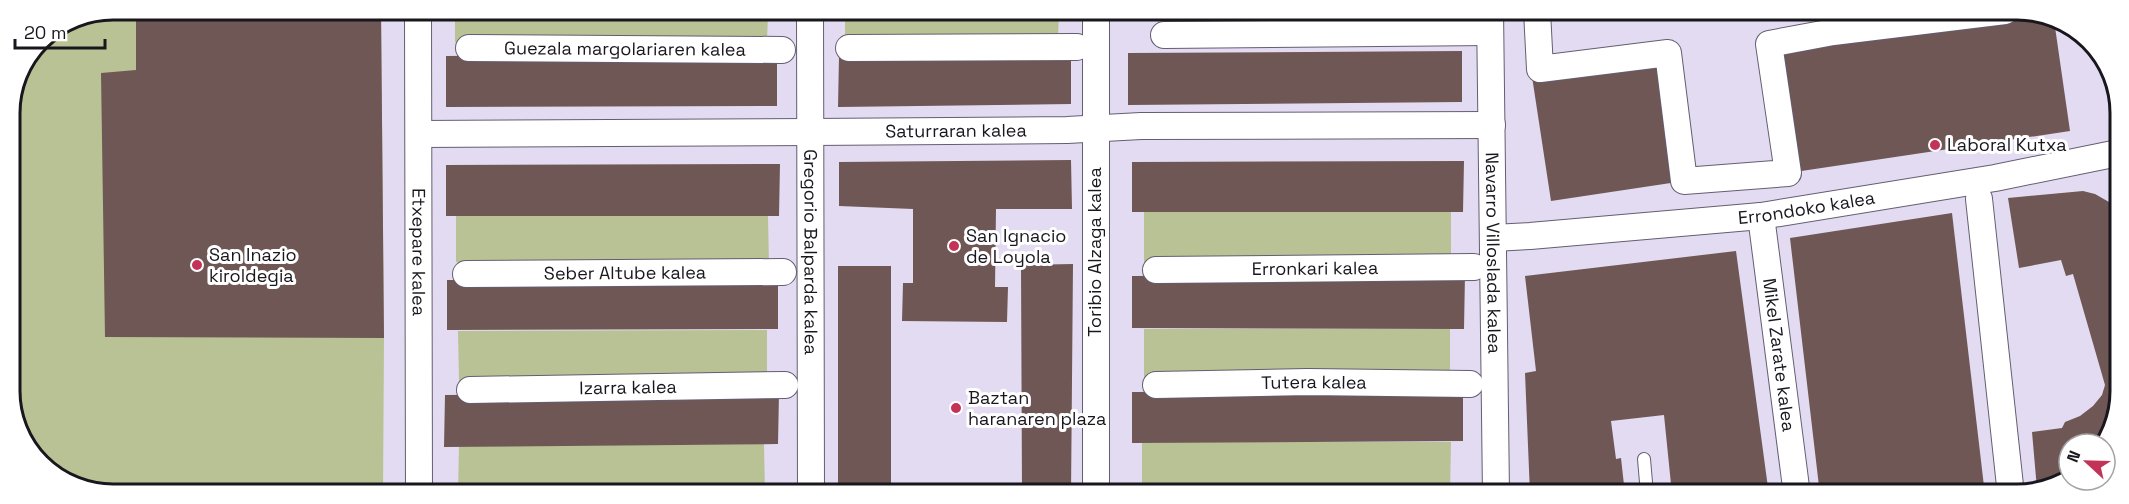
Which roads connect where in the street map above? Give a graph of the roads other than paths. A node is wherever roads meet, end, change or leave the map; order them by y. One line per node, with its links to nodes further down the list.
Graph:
1 (418, 20): 15 (street, Etxepare kalea)
2 (810, 20): 14 (street, Gregorio Balparda kalea)
3 (1096, 20): 13 (street, Toribio Alzaga kalea)
4 (1538, 20): 5 (street)
5 (1935, 20)
6 (1490, 21): 7 (street); 12 (street, Navarro Villoslada kalea)
7 (1164, 35)
8 (1077, 47): 10 (street)
9 (469, 48): 11 (street, Guezala margolariaren kalea)
10 (849, 48)
11 (782, 50)
12 (1492, 125): 13 (street, Saturraran kalea); 19 (street, Navarro Villoslada kalea)
13 (1095, 128): 14 (street, Saturraran kalea); 31 (street, Toribio Alzaga kalea)
14 (811, 132): 15 (street, Saturraran kalea); 30 (street, Gregorio Balparda kalea)
15 (419, 134): 29 (street, Etxepare kalea)
16 (2110, 155): 18 (street, Errondoko kalea)
17 (1979, 199): 35 (street)
18 (1761, 216): 19 (street, Errondoko kalea); 34 (street, Mikel Zarate kalea)
19 (1493, 238): 32 (street, Navarro Villoslada kalea)
20 (1474, 267): 21 (street, Erronkari kalea)
21 (1156, 270)
22 (783, 272): 23 (street, Seber Altube kalea)
23 (466, 274)
24 (1470, 384): 26 (street, Tutera kalea)
25 (785, 385): 27 (street, Izarra kalea)
26 (1156, 385)
27 (470, 390)
28 (1644, 459): 33 (lane)
29 (419, 484)
30 (811, 484)
31 (1096, 484)
32 (1496, 484)
33 (1646, 484)
34 (1796, 484)
35 (2010, 484)

